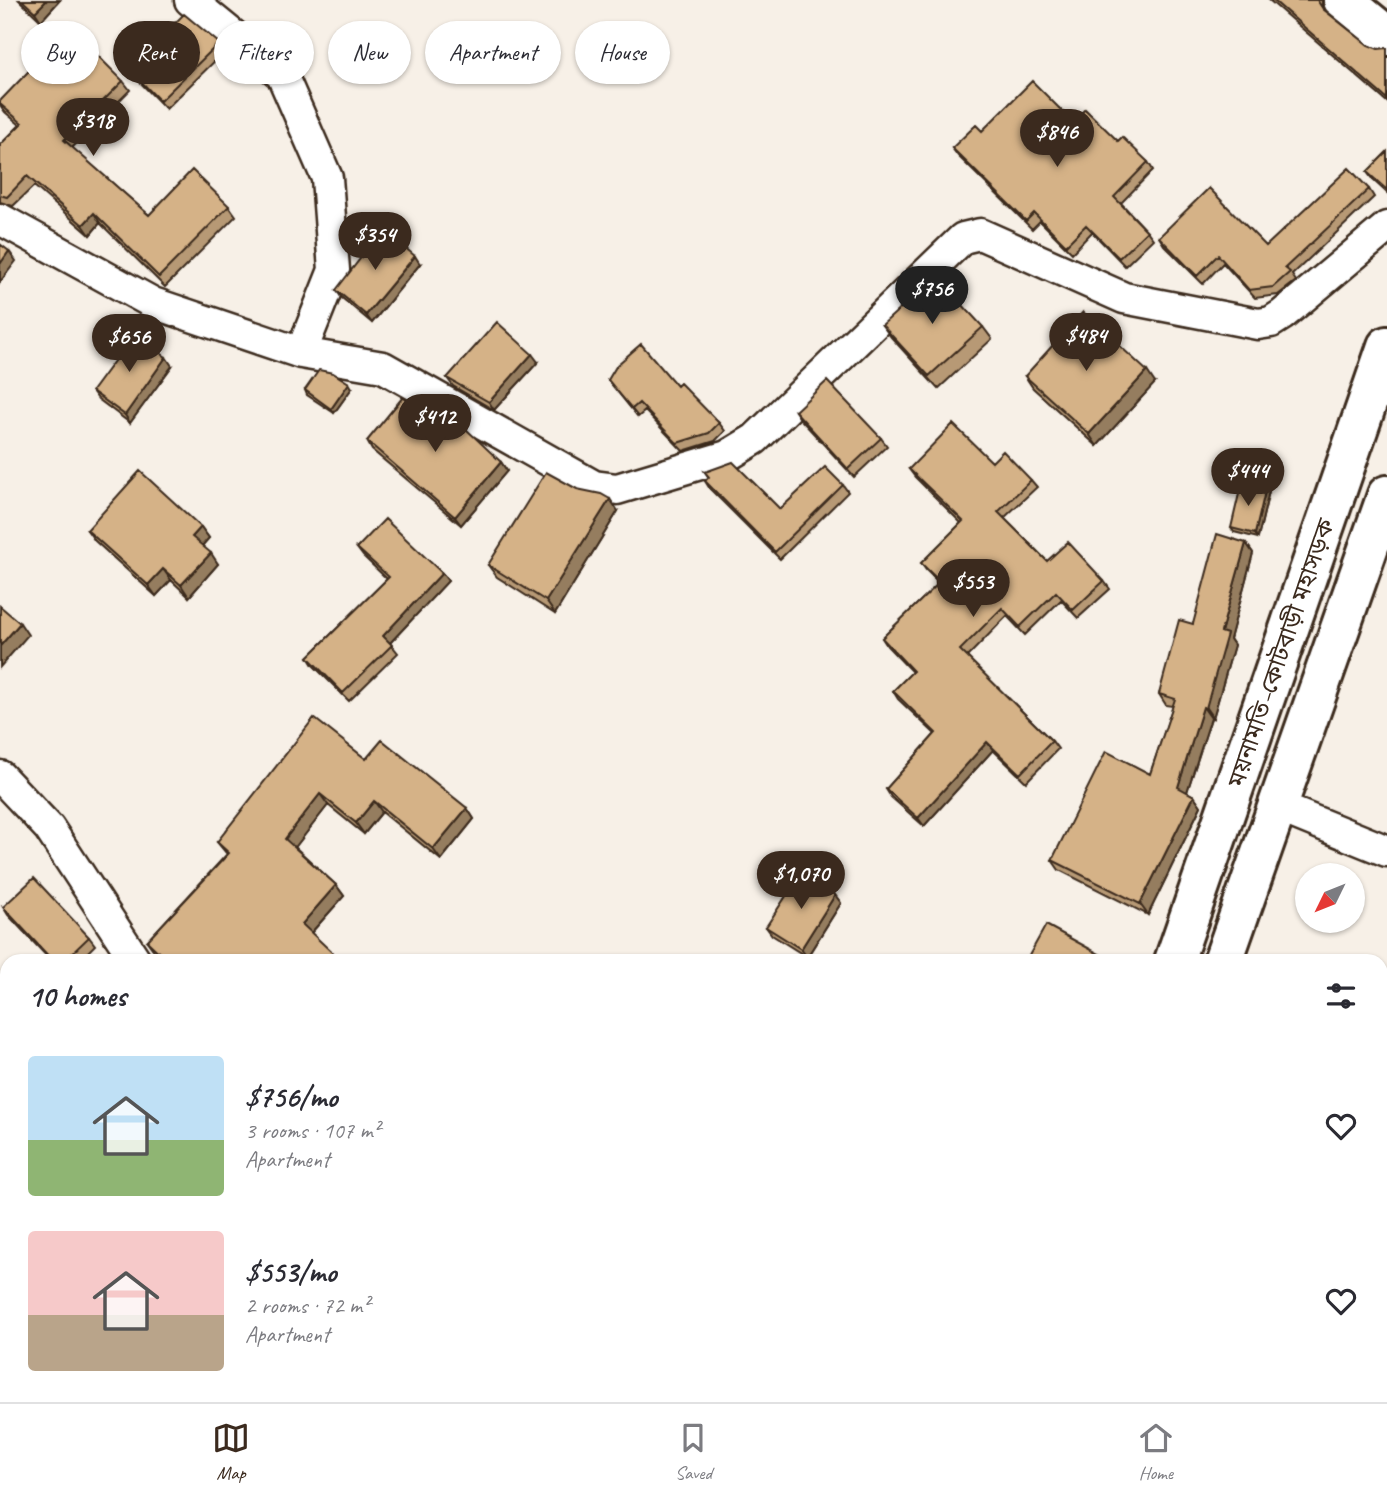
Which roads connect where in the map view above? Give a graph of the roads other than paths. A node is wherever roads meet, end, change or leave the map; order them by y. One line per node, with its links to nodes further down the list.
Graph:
1 (190, 0): 7 (street)
2 (1343, 0): 3 (main road)
3 (1387, 36)
4 (0, 219): 7 (street)
5 (1387, 227): 7 (street)
6 (1387, 346): 13 (main road, ময়নামতি–কোটবাড়ী মহাসড়ক)
7 (301, 353)
8 (1387, 495): 10 (main road, ময়নামতি–কোটবাড়ী মহাসড়ক)
9 (0, 776): 12 (street)
10 (1279, 807): 11 (street); 14 (main road, ময়নামতি–কোটবাড়ী মহাসড়ক)
11 (1387, 851)
12 (131, 954)
13 (1176, 954)
14 (1226, 954)

